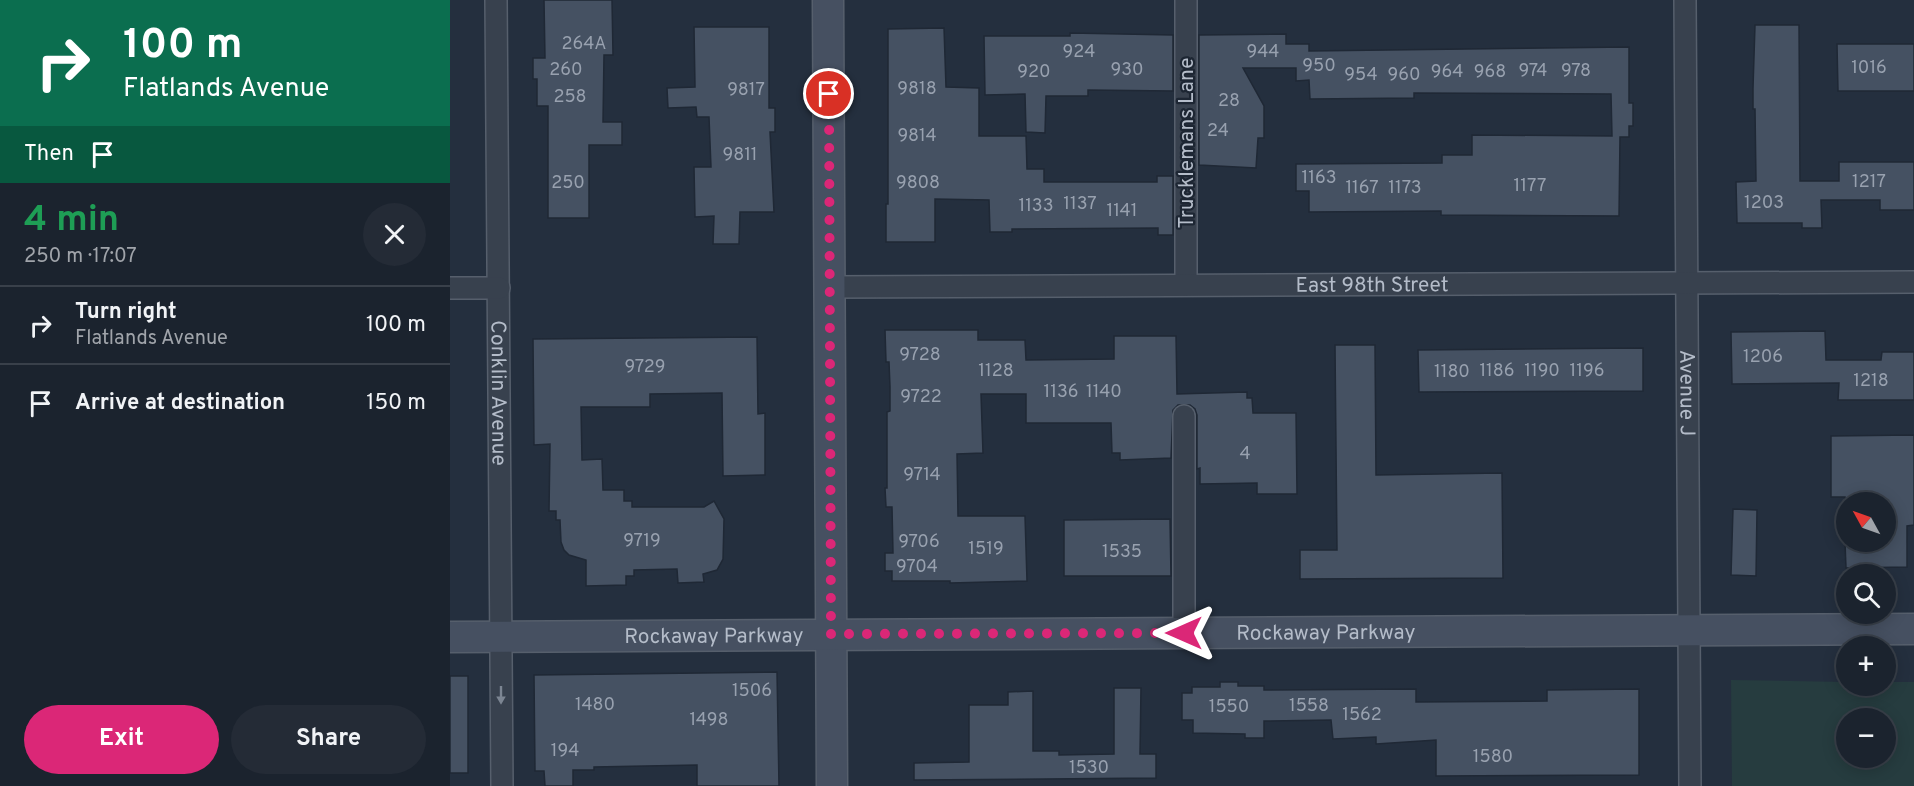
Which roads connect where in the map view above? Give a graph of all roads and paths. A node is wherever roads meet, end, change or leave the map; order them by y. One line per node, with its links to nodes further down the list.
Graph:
1 (496, 0): 10 (street, Conklin Avenue)
2 (828, 0): 8 (main road)
3 (1186, 0): 7 (street, Trucklemans Lane)
4 (1685, 0): 6 (street, Avenue J)
5 (1914, 282): 6 (street, East 98th Street)
6 (1687, 283): 7 (street, East 98th Street); 13 (street, Avenue J)
7 (1186, 285): 8 (street, East 98th Street)
8 (830, 287): 15 (main road)
9 (450, 288): 10 (street)
10 (499, 288): 16 (street, Conklin Avenue)
11 (1184, 416): 14 (street)
12 (1914, 629): 13 (main road, Rockaway Parkway)
13 (1689, 630): 14 (main road, Rockaway Parkway); 20 (street, Avenue J)
14 (1184, 633): 15 (main road, Rockaway Parkway)
15 (831, 634): 16 (main road, Rockaway Parkway); 19 (main road)
16 (501, 636): 17 (main road, Rockaway Parkway); 18 (street, Conklin Avenue, one-way to 18)
17 (450, 637)
18 (502, 786)
19 (832, 786)
20 (1689, 786)

